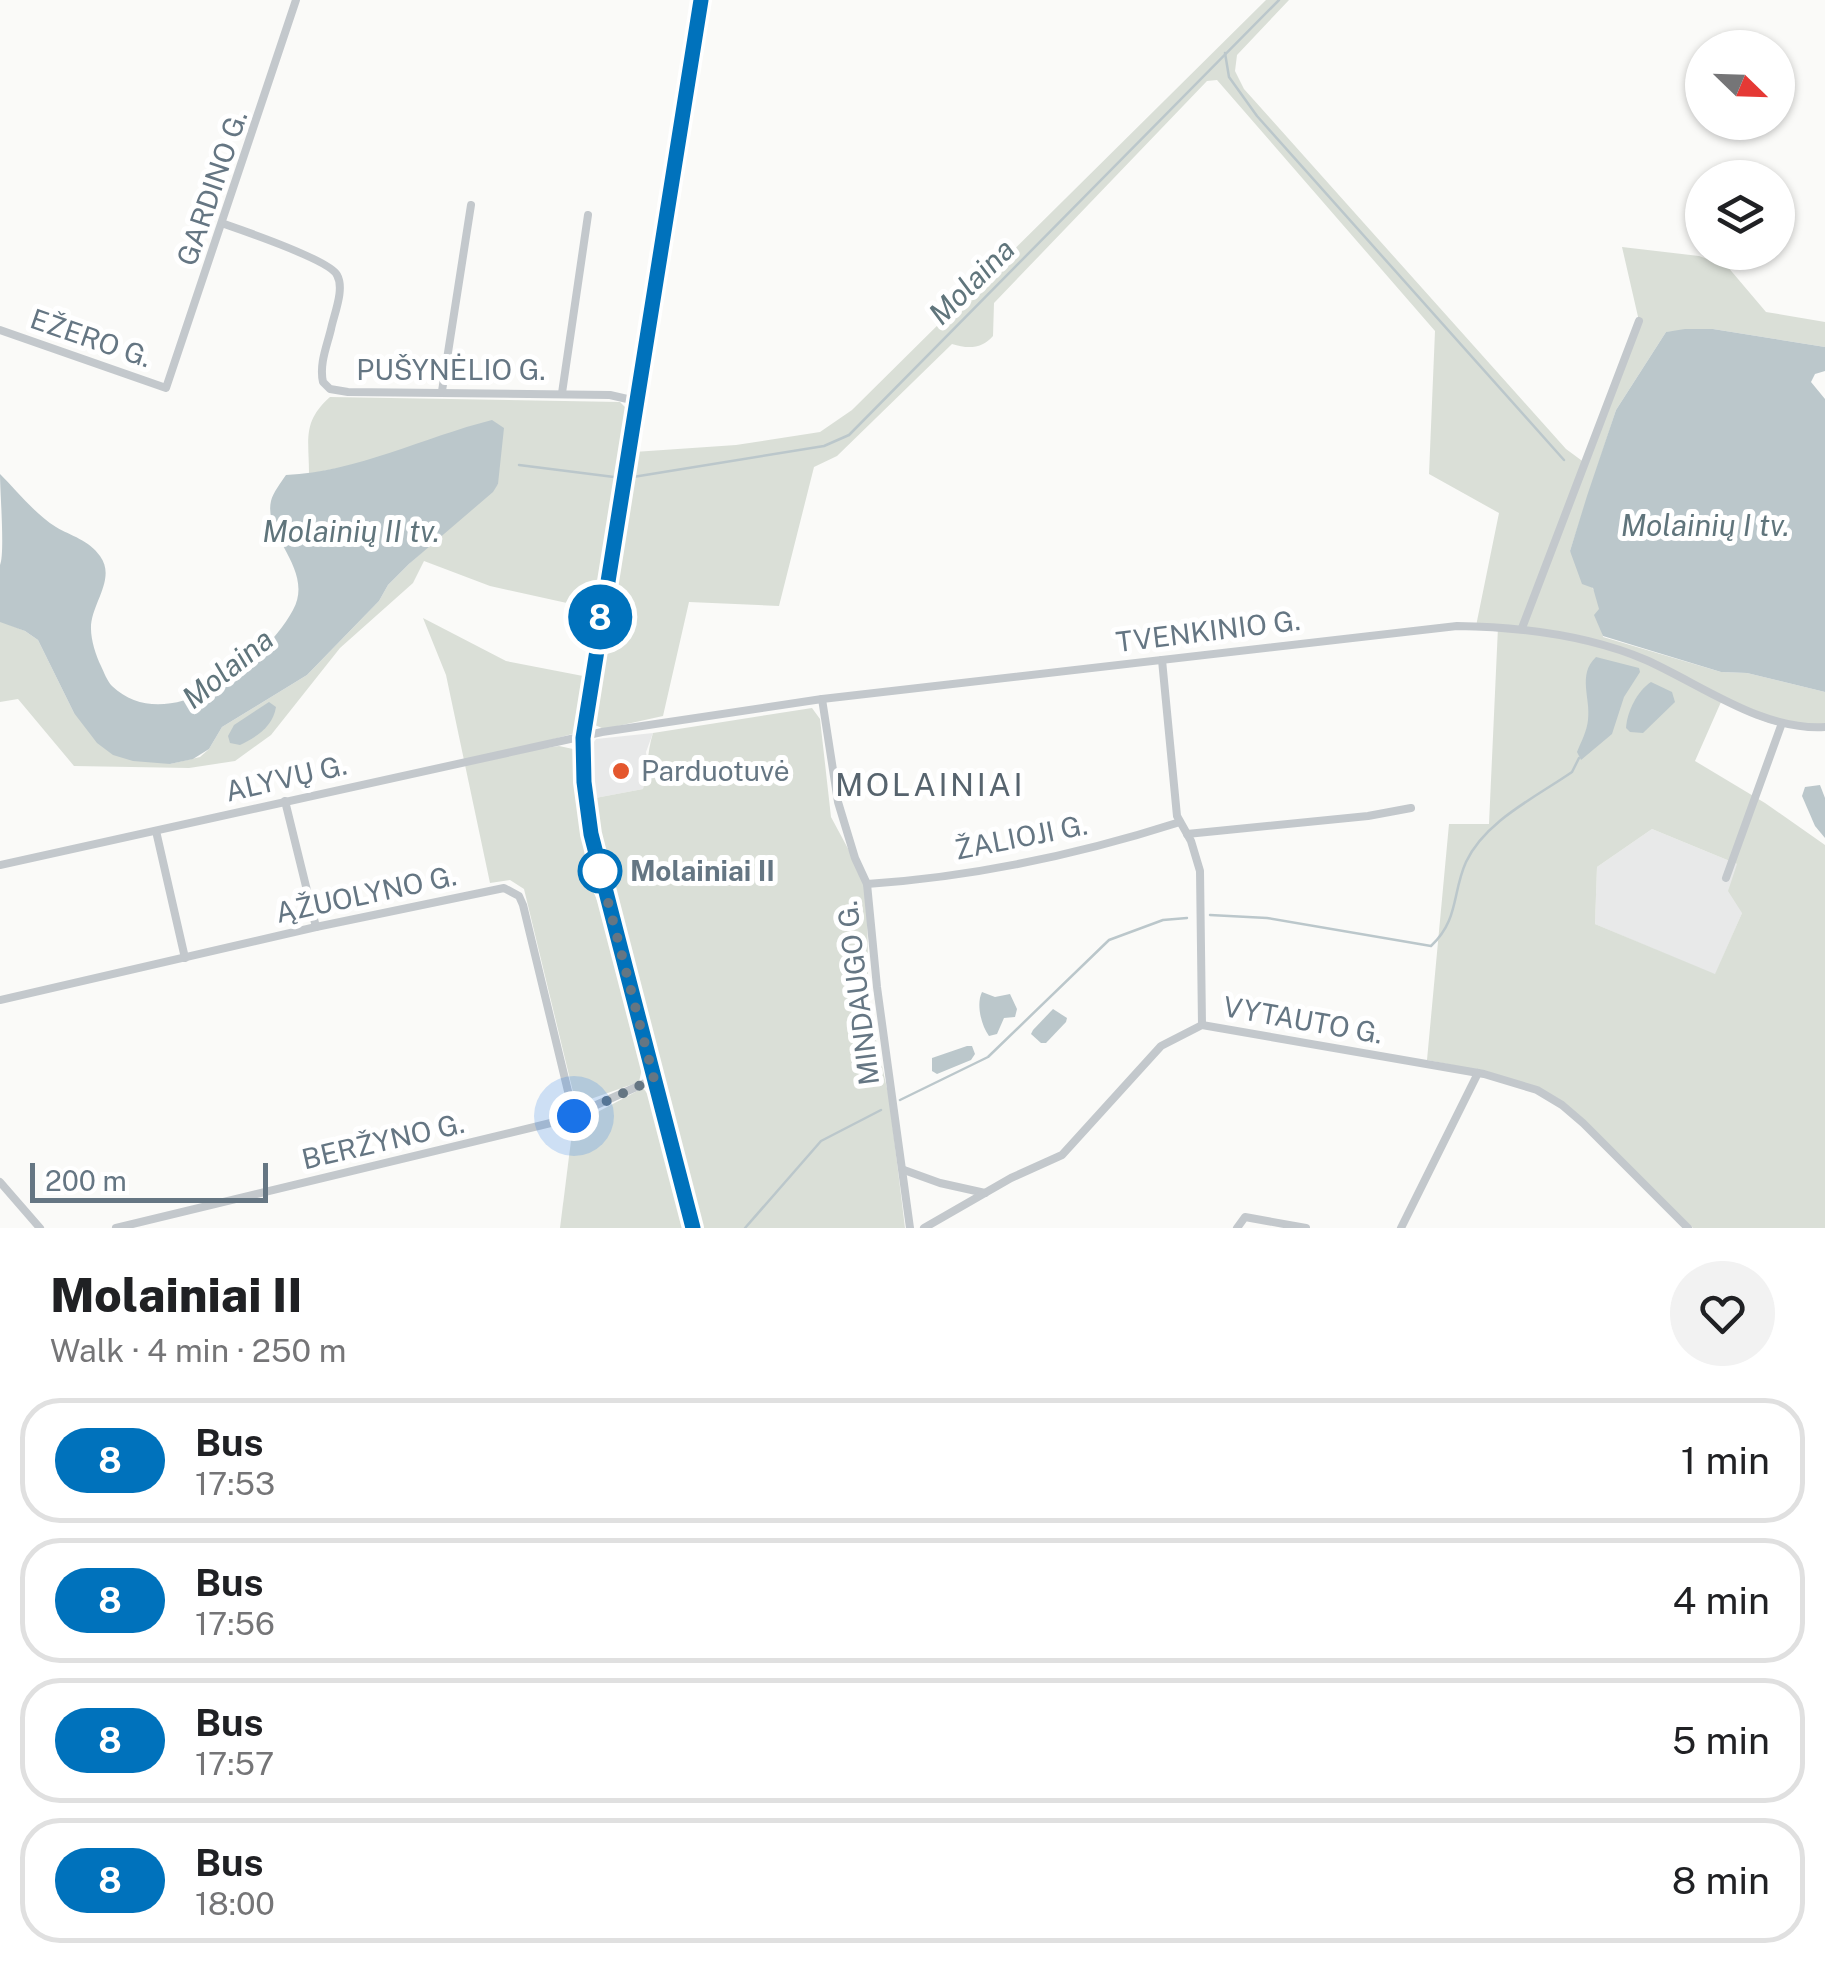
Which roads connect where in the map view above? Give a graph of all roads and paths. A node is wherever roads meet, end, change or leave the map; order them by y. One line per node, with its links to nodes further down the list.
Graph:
1 (296, 0): 5 (street, GARDINO G.)
2 (701, 0): 11 (main road)
3 (471, 205): 9 (street)
4 (588, 215): 10 (street)
5 (224, 224): 8 (street, GARDINO G.); 9 (street, PUŠYNĖLIO G.)
6 (1640, 321): 12 (street)
7 (0, 330): 8 (street, EŽERO G.)
8 (166, 388)
9 (442, 391): 10 (street, PUŠYNĖLIO G.)
10 (562, 393): 11 (street, PUŠYNĖLIO G.)
11 (636, 401): 17 (main road)
12 (1522, 628): 13 (street, TVENKINIO G.); 15 (street, TVENKINIO G.)
13 (1162, 660): 14 (street, TVENKINIO G.); 20 (street)
14 (822, 699): 17 (street, TVENKINIO G.); 25 (street, MINDAUGO G.)
15 (1782, 722): 16 (street, TVENKINIO G.); 24 (street)
16 (1825, 727)
17 (583, 738): 18 (street, ALYVŲ G.); 31 (main road)
18 (285, 801): 21 (street, ALYVŲ G.); 26 (street)
19 (1411, 808): 22 (street)
20 (1180, 822): 22 (street); 25 (street, ŽALIOJI G.)
21 (156, 831): 23 (street, ALYVŲ G.); 27 (street)
22 (1187, 834): 29 (street)
23 (0, 866)
24 (1726, 878)
25 (868, 884): 33 (street, MINDAUGO G.)
26 (316, 927): 27 (street, ĄŽUOLYNO G.); 32 (street, ĄŽUOLYNO G.)
27 (185, 958): 28 (street, ĄŽUOLYNO G.)
28 (0, 1000)
29 (1202, 1024): 30 (street, VYTAUTO G.); 35 (street, VYTAUTO G.)
30 (1478, 1073): 43 (street); 44 (street, VYTAUTO G.)
31 (654, 1079): 32 (street, BERŽYNO G.); 38 (main road)
32 (574, 1116): 37 (street, BERŽYNO G.)
33 (904, 1170): 35 (street); 39 (street, MINDAUGO G.)
34 (0, 1182): 36 (street)
35 (985, 1193): 40 (street, VYTAUTO G.)
36 (40, 1228)
37 (116, 1228)
38 (693, 1228)
39 (910, 1228)
40 (924, 1228)
41 (1237, 1228): 42 (street)
42 (1306, 1228)
43 (1401, 1228)
44 (1688, 1228)

